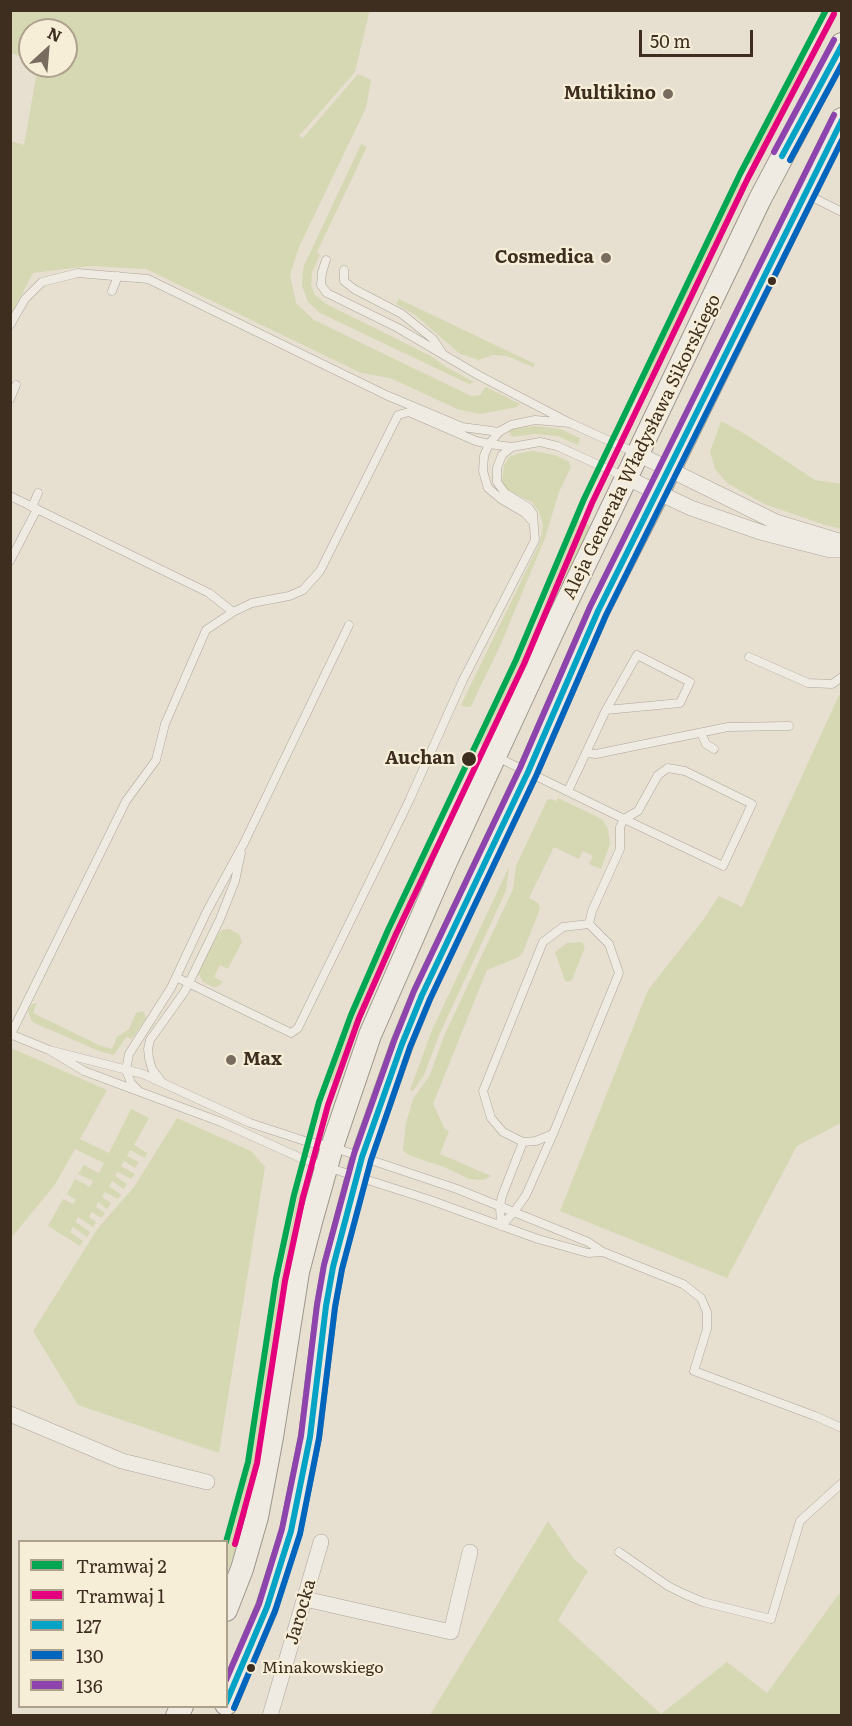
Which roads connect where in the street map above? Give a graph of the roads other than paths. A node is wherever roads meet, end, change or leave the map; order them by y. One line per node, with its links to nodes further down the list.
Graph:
1 (842, 44): 17 (main road, Aleja Generała Władysława Sikorskiego)
2 (842, 119): 3 (main road, Aleja Generała Władysława Sikorskiego)
3 (805, 194): 4 (lane); 18 (main road, Aleja Generała Władysława Sikorskiego)
4 (842, 213)
5 (326, 260): 10 (lane)
6 (344, 270): 10 (lane)
7 (118, 276): 8 (lane); 9 (lane); 14 (lane)
8 (112, 291)
9 (10, 325)
10 (444, 355): 13 (lane)
11 (16, 385): 12 (lane)
12 (10, 399)
13 (570, 423): 14 (lane); 17 (lane)
14 (499, 432): 15 (lane)
15 (489, 444): 16 (lane); 24 (lane); 28 (lane)
16 (512, 447): 19 (lane); 24 (lane)
17 (638, 454): 18 (street); 19 (main road, Aleja Generała Władysława Sikorskiego)
18 (669, 469): 21 (main road, Aleja Generała Władysława Sikorskiego); 25 (street)
19 (627, 478): 21 (street); 37 (main road, Aleja Generała Władysława Sikorskiego)
20 (38, 493): 23 (lane)
21 (658, 494): 26 (street); 38 (main road, Aleja Generała Władysława Sikorskiego)
22 (10, 496): 23 (lane)
23 (34, 508): 27 (lane); 28 (lane)
24 (535, 526): 44 (lane)
25 (842, 542)
26 (842, 550)
27 (10, 561)
28 (233, 612): 45 (lane)
29 (349, 625): 41 (lane)
30 (749, 657): 31 (lane)
31 (842, 677)
32 (606, 710): 32 (lane); 36 (lane)
33 (789, 726): 34 (lane)
34 (701, 733): 35 (lane); 36 (lane)
35 (714, 749)
36 (586, 753): 39 (lane)
37 (496, 756): 38 (lane); 52 (main road, Aleja Generała Władysława Sikorskiego)
38 (528, 772): 39 (lane); 53 (main road, Aleja Generała Władysława Sikorskiego)
39 (568, 791): 40 (lane)
40 (624, 819): 40 (lane); 42 (lane)
41 (244, 843): 43 (lane); 44 (lane)
42 (589, 924): 50 (lane); 51 (lane)
43 (176, 977): 44 (lane); 47 (lane)
44 (189, 984): 48 (lane)
45 (11, 1034): 46 (lane)
46 (49, 1050): 47 (lane); 49 (lane)
47 (126, 1070): 48 (lane); 49 (lane)
48 (165, 1084): 52 (lane)
49 (140, 1092): 52 (lane)
50 (553, 1134): 51 (lane); 55 (lane)
51 (523, 1142): 54 (lane)
52 (329, 1156): 53 (lane); 53 (lane); 66 (main road, Aleja Generała Władysława Sikorskiego)
53 (360, 1166): 54 (lane); 56 (lane); 67 (main road, Aleja Generała Władysława Sikorskiego)
54 (500, 1206): 55 (lane); 56 (lane)
55 (514, 1212): 56 (lane); 57 (lane)
56 (501, 1226): 57 (lane)
57 (603, 1252): 59 (lane)
58 (10, 1414): 60 (street)
59 (842, 1428)
60 (207, 1482)
61 (842, 1483): 64 (lane)
62 (321, 1542): 65 (street, Jarocka)
63 (470, 1552): 65 (street)
64 (619, 1552)
65 (304, 1599): 68 (street, Jarocka)
66 (228, 1605)
67 (228, 1700)
68 (270, 1716)

